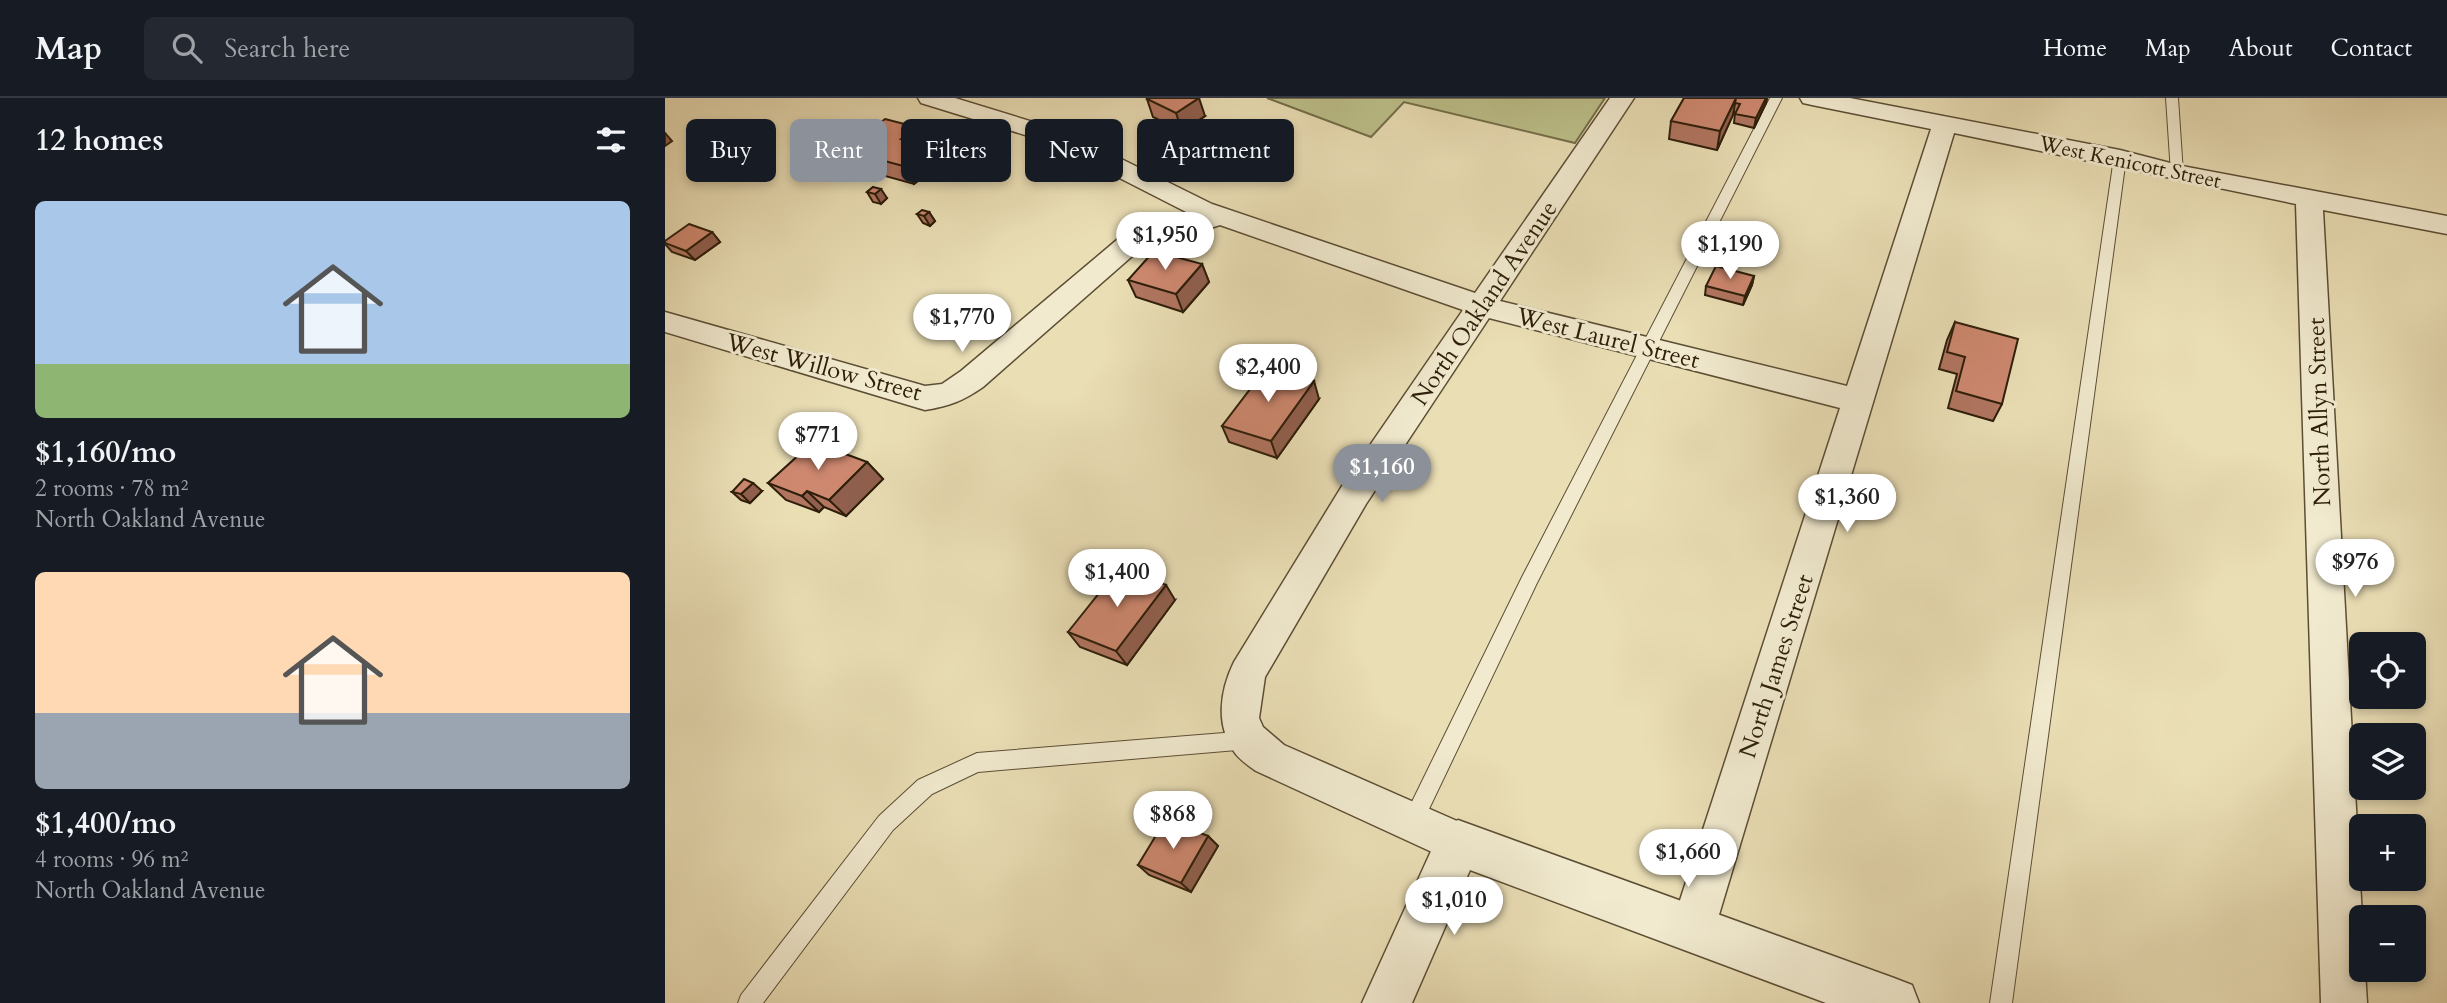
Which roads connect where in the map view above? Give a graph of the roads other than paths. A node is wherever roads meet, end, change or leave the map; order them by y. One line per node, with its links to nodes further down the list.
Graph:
1 (930, 98): 10 (street, West Laurel Street)
2 (1622, 98): 12 (street, North Oakland Avenue)
3 (1776, 98): 14 (lane)
4 (1812, 98): 6 (street, West Kenicott Street)
5 (2172, 98): 8 (lane)
6 (1945, 123): 7 (street, West Kenicott Street); 15 (street, North James Street)
7 (2120, 158): 8 (street, West Kenicott Street); 24 (lane)
8 (2177, 173): 9 (street, West Kenicott Street)
9 (2309, 198): 11 (street, West Kenicott Street); 25 (street, North Allyn Street)
10 (1221, 216): 12 (street, West Laurel Street); 13 (street, West Willow Street)
11 (2447, 225)
12 (1481, 306): 14 (street, West Laurel Street); 16 (street, North Oakland Avenue)
13 (665, 323)
14 (1646, 348): 15 (street, West Laurel Street); 17 (lane)
15 (1859, 401): 19 (street, North James Street)
16 (1249, 740): 17 (street); 21 (lane)
17 (1412, 823): 18 (street)
18 (1458, 843): 19 (street); 22 (street)
19 (1693, 928): 20 (street)
20 (1847, 995): 23 (street)
21 (749, 1003)
22 (1387, 1003)
23 (1894, 1003)
24 (2001, 1003)
25 (2344, 1003)

